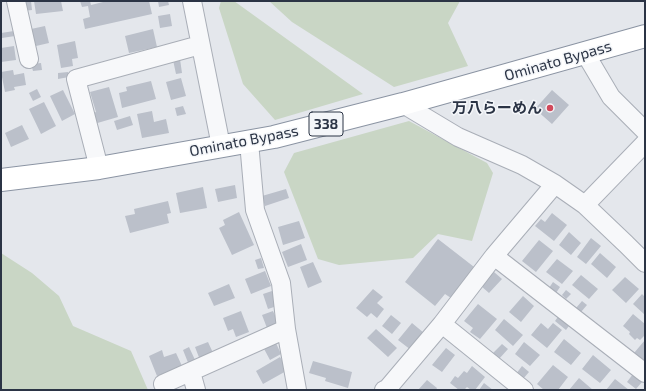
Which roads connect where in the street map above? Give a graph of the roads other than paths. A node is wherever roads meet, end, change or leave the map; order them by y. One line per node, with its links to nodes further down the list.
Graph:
1 (16, 1): 6 (street)
2 (192, 1): 4 (street)
3 (645, 36): 5 (highway, Ominato Bypass / 338)
4 (200, 45): 11 (street); 12 (street)
5 (585, 53): 7 (highway, Ominato Bypass / 338); 8 (street)
6 (29, 59)
7 (403, 104): 9 (highway, Ominato Bypass / 338); 14 (street)
8 (645, 131)
9 (249, 142): 11 (highway, Ominato Bypass / 338); 19 (street)
10 (645, 143): 15 (street)
11 (221, 146): 12 (highway, Ominato Bypass / 338)
12 (99, 168): 13 (highway, Ominato Bypass / 338)
13 (1, 180)
14 (555, 184): 15 (street); 16 (street)
15 (585, 205): 17 (street)
16 (494, 256): 18 (street); 21 (street)
17 (645, 263)
18 (442, 324): 25 (street); 26 (street)
19 (286, 329): 20 (street); 24 (street)
20 (191, 372): 22 (street); 23 (street)
21 (645, 373)
22 (163, 384)
23 (196, 390)
24 (297, 390)
25 (384, 390)
26 (524, 390)

